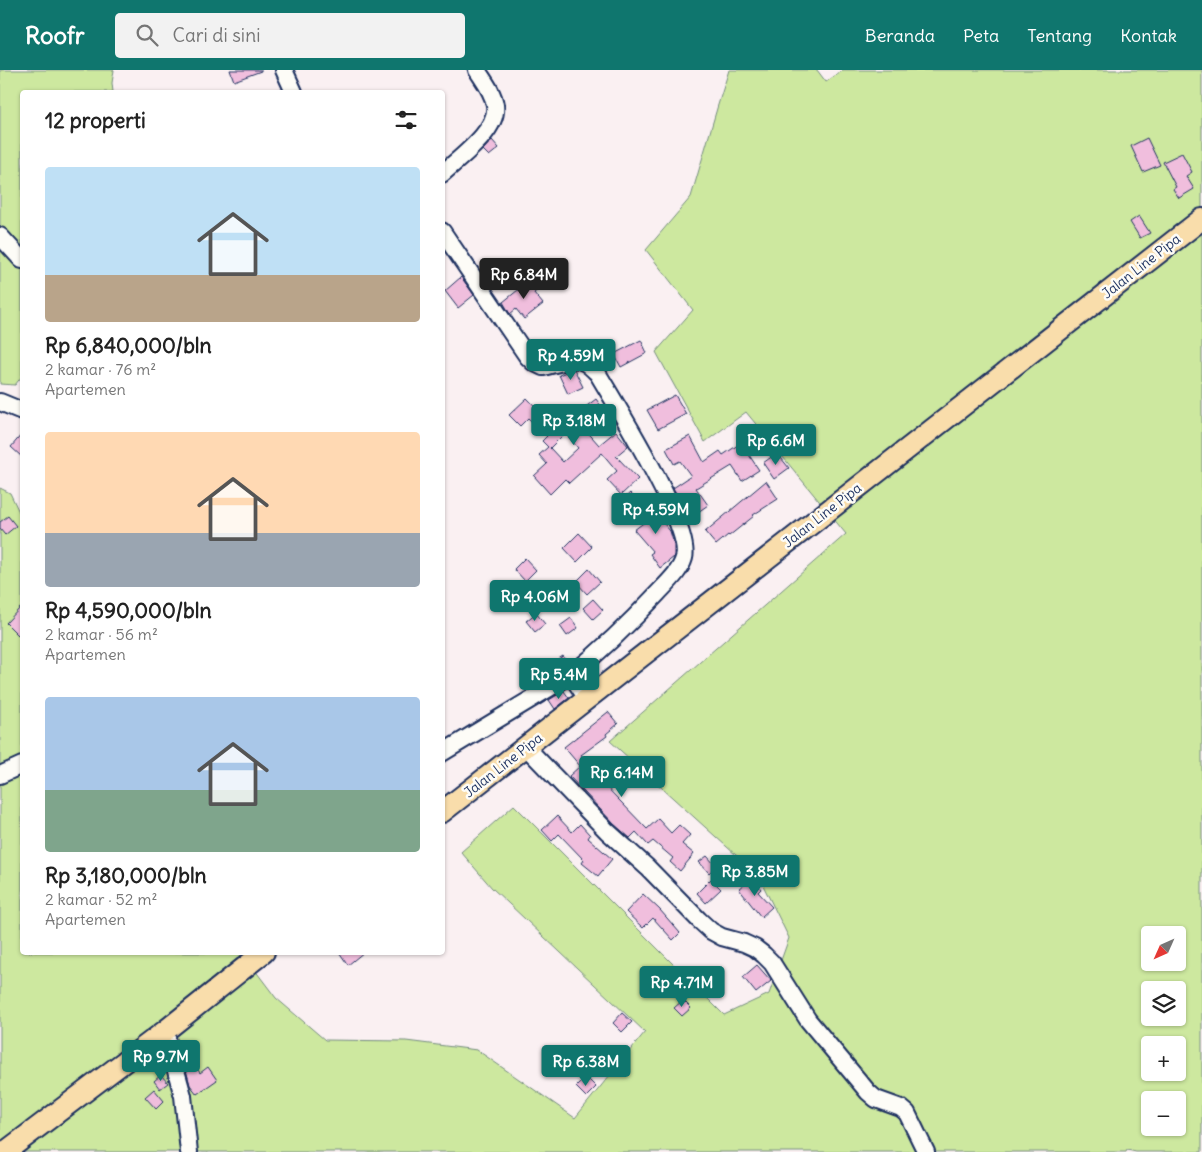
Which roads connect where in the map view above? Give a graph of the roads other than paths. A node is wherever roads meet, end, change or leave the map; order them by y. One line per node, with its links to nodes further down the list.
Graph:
1 (284, 70): 3 (street)
2 (477, 70): 4 (street)
3 (293, 90)
4 (445, 171)
5 (1202, 219): 12 (main road, Jalan Line Pipa)
6 (445, 234): 11 (street)
7 (0, 236): 8 (street)
8 (20, 258)
9 (0, 402): 10 (street)
10 (20, 410)
11 (571, 675): 12 (street); 14 (street)
12 (588, 700): 13 (main road, Jalan Line Pipa)
13 (526, 747): 17 (main road, Jalan Line Pipa); 22 (street)
14 (445, 751)
15 (20, 767): 16 (street)
16 (0, 775)
17 (445, 807)
18 (260, 955): 19 (main road)
19 (165, 1031): 20 (main road); 21 (street)
20 (5, 1152)
21 (189, 1152)
22 (926, 1152)

